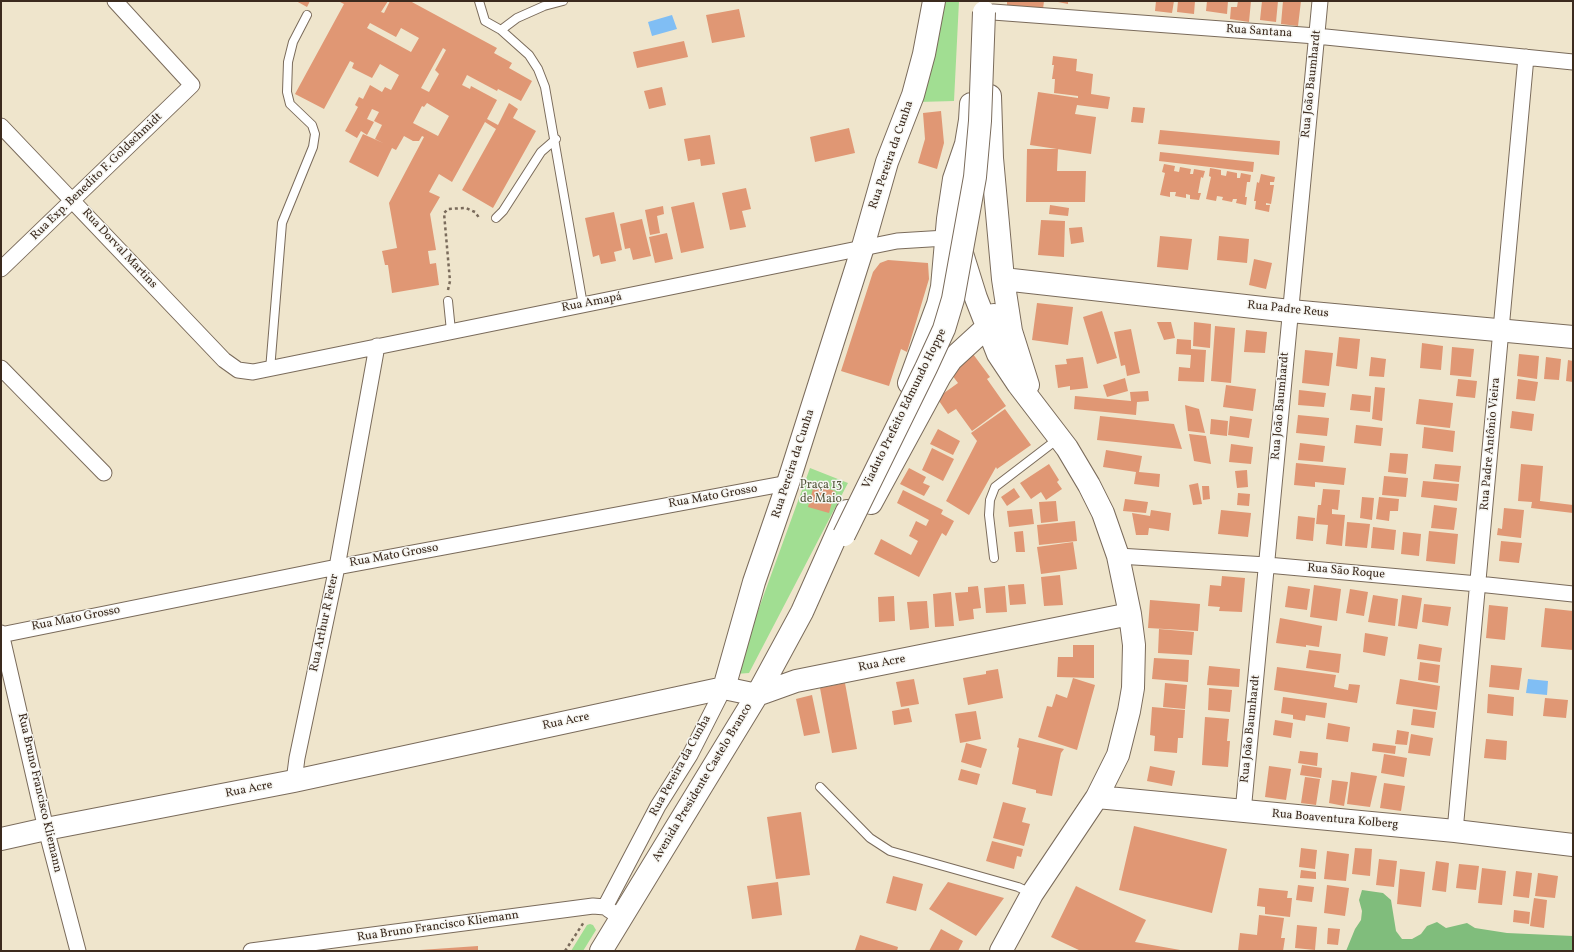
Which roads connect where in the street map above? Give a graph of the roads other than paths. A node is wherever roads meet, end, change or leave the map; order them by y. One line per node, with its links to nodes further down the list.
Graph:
1 (115, 1): 16 (street, Rua Exp. Benedito F. Goldschmidt)
2 (479, 1): 8 (lane)
3 (563, 1): 8 (lane)
4 (934, 1): 20 (main road, Rua Pereira da Cunha)
5 (1320, 1): 9 (street, Rua João Baumhardt)
6 (986, 6): 9 (street, Rua Santana); 14 (main road, Avenida Presidente Castelo Branco); 15 (main road); 47 (main road, Viaduto Prefeito Edmundo Hoppe, bridge)
7 (307, 16): 36 (lane)
8 (501, 30): 13 (lane)
9 (1316, 36): 10 (street, Rua Santana); 26 (street, Rua João Baumhardt)
10 (1526, 57): 11 (street, Rua Santana); 28 (street, Rua Padre Antônio Vieira)
11 (1573, 62)
12 (1, 126): 16 (street, Rua Dorval Martins)
13 (556, 139): 18 (lane); 25 (lane)
14 (954, 179): 15 (main road); 17 (main road, Avenida Presidente Castelo Branco)
15 (995, 196): 22 (main road)
16 (74, 201): 21 (street, Rua Exp. Benedito F. Goldschmidt); 35 (street, Rua Dorval Martins)
17 (950, 206): 19 (main road, Avenida Presidente Castelo Branco); 27 (main road)
18 (496, 218)
19 (946, 238): 20 (street, Rua Amapá); 24 (main road, Avenida Presidente Castelo Branco)
20 (862, 250): 25 (street, Rua Amapá); 40 (main road, Rua Pereira da Cunha)
21 (1, 269)
22 (1004, 288): 26 (main road, Rua Padre Reus); 27 (main road, Avenida Presidente Castelo Branco); 37 (main road)
23 (448, 301): 29 (lane)
24 (938, 304): 31 (main road); 47 (main road, Avenida Presidente Castelo Branco)
25 (582, 305): 29 (street, Rua Amapá)
26 (1290, 311): 28 (main road, Rua Padre Reus); 43 (street, Rua João Baumhardt)
27 (987, 327): 31 (main road, Avenida Presidente Castelo Branco); 33 (main road)
28 (1502, 330): 30 (main road, Rua Padre Reus); 45 (street, Rua Padre Antônio Vieira)
29 (450, 331): 32 (street, Rua Amapá)
30 (1573, 337)
31 (970, 342): 33 (main road); 47 (main road, Avenida Presidente Castelo Branco)
32 (377, 346): 36 (street, Rua Amapá); 44 (street, Rua Arthur R Feter)
33 (998, 354): 37 (main road)
34 (1, 368): 39 (street)
35 (238, 370): 36 (street, Rua Amapá)
36 (270, 370)
37 (1033, 402): 38 (main road)
38 (1060, 437): 41 (main road); 42 (lane)
39 (104, 474)
40 (788, 483): 44 (street, Rua Mato Grosso); 50 (main road, Rua Pereira da Cunha)
41 (1118, 556): 43 (street, Rua São Roque); 48 (main road)
42 (994, 558)
43 (1267, 565): 45 (street, Rua São Roque); 55 (street, Rua João Baumhardt)
44 (337, 567): 49 (street, Rua Mato Grosso); 52 (street, Rua Arthur R Feter)
45 (1478, 584): 46 (street, Rua São Roque); 57 (street, Rua Padre Antônio Vieira)
46 (1573, 594)
47 (802, 612): 51 (main road, Avenida Presidente Castelo Branco)
48 (1130, 614): 51 (main road, Rua Acre); 54 (main road)
49 (1, 634): 56 (street, Rua Bruno Francisco Kliemann)
50 (724, 688): 51 (main road, Rua Acre); 52 (main road, Rua Acre); 61 (street, Rua Pereira da Cunha)
51 (757, 695): 61 (main road, Avenida Presidente Castelo Branco)
52 (294, 781): 56 (main road, Rua Acre)
53 (820, 787): 60 (lane)
54 (1098, 797): 55 (main road, Rua Boaventura Kolberg); 60 (main road)
55 (1243, 812): 57 (main road, Rua Boaventura Kolberg)
56 (46, 829): 58 (main road, Rua Acre); 62 (street, Rua Bruno Francisco Kliemann)
57 (1455, 831): 59 (main road, Rua Boaventura Kolberg)
58 (1, 839)
59 (1573, 845)
60 (1032, 894): 65 (main road)
61 (606, 910): 63 (street, Rua Bruno Francisco Kliemann); 64 (main road, Avenida Presidente Castelo Branco)
62 (78, 951)
63 (251, 951)
64 (601, 951)
65 (1001, 951)

